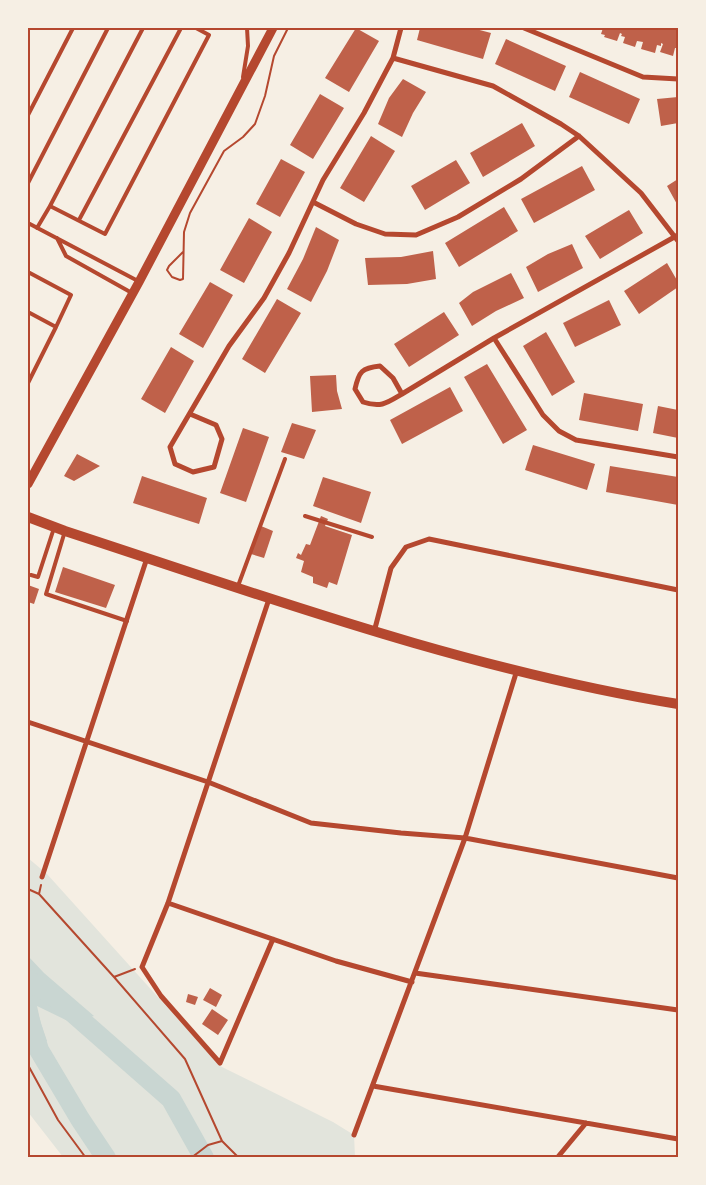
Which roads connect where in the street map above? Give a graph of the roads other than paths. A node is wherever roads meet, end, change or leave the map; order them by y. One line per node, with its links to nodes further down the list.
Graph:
1 (72, 28): 13 (lane)
2 (108, 28): 15 (lane)
3 (143, 28): 17 (lane)
4 (182, 28): 18 (lane)
5 (196, 28): 18 (lane)
6 (246, 28): 12 (lane)
7 (273, 28): 12 (street)
8 (402, 28): 10 (street)
9 (524, 28): 11 (street)
10 (394, 58): 14 (street); 16 (street)
11 (678, 78)
12 (242, 85): 24 (street)
13 (28, 115)
14 (579, 136): 16 (street); 22 (street)
15 (28, 183)
16 (313, 202): 31 (street)
17 (50, 206): 18 (lane); 20 (lane)
18 (78, 220)
19 (28, 223): 20 (lane)
20 (37, 228): 21 (lane)
21 (57, 238): 24 (lane); 25 (lane)
22 (678, 238): 28 (street)
23 (28, 272): 27 (lane)
24 (139, 282): 25 (street)
25 (132, 294): 34 (street)
26 (28, 312): 27 (lane)
27 (56, 327): 29 (lane)
28 (494, 338): 30 (street); 32 (street)
29 (28, 383)
30 (402, 394): 30 (street)
31 (190, 414): 31 (street)
32 (678, 457)
33 (285, 459): 46 (lane)
34 (28, 484)
35 (305, 516): 39 (lane)
36 (28, 518): 37 (main road)
37 (54, 528): 38 (main road); 42 (lane)
38 (65, 531): 40 (main road); 49 (lane)
39 (372, 537)
40 (147, 558): 46 (main road); 49 (street)
41 (38, 559): 42 (lane)
42 (44, 561): 44 (lane)
43 (35, 567): 44 (lane)
44 (41, 569): 45 (lane)
45 (31, 575)
46 (237, 588): 48 (main road)
47 (678, 590): 50 (street)
48 (269, 599): 50 (main road); 55 (street)
49 (127, 621): 54 (street)
50 (373, 632): 51 (main road)
51 (518, 670): 52 (main road); 56 (street)
52 (678, 704)
53 (28, 722): 54 (street)
54 (88, 742): 55 (street); 57 (street)
55 (208, 782): 56 (street); 59 (street)
56 (465, 838): 58 (street); 61 (street)
57 (42, 877)
58 (678, 878)
59 (168, 902): 60 (street); 60 (street)
60 (273, 939): 62 (street)
61 (415, 973): 62 (street); 63 (street)
62 (412, 982): 64 (street)
63 (678, 1010)
64 (372, 1086): 65 (street); 66 (street)
65 (586, 1123): 67 (street); 68 (street)
66 (354, 1135)
67 (678, 1139)
68 (557, 1158)

